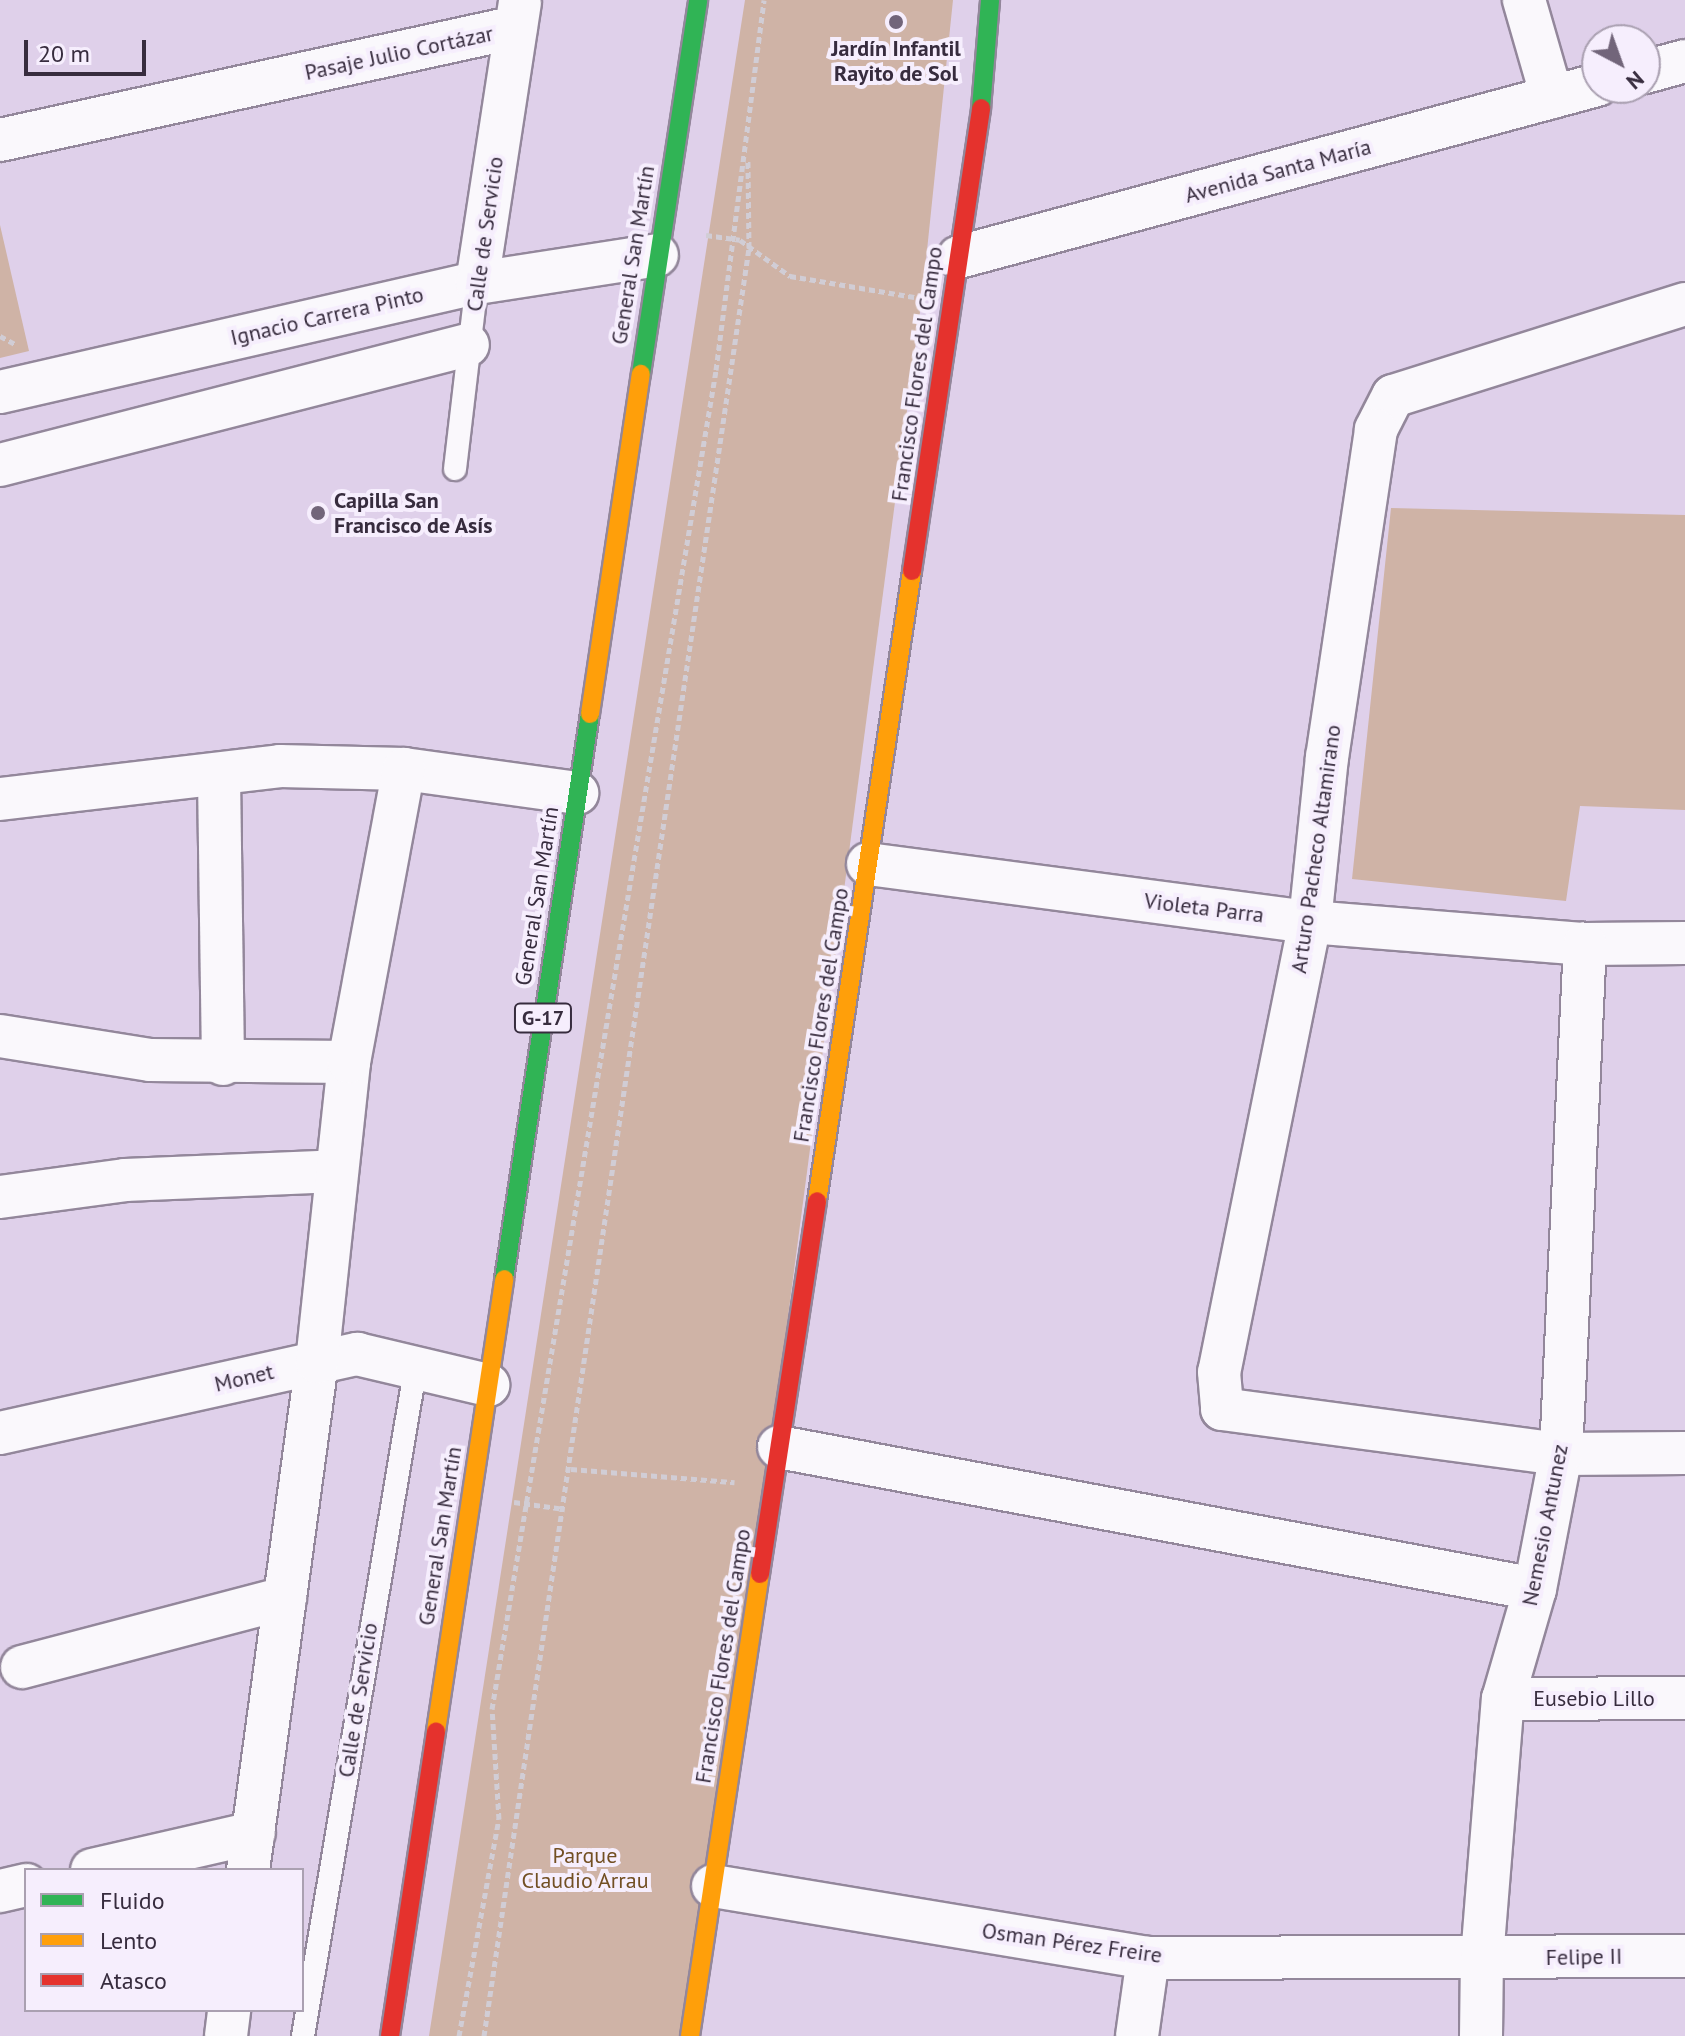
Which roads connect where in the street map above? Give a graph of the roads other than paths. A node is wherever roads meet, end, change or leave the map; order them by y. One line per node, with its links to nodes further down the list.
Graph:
1 (698, 0): 10 (main road, General San Martín / G-17)
2 (990, 0): 11 (main road, Francisco Flores del Campo)
3 (1524, 0): 8 (street)
4 (518, 14): 9 (street, Pasaje Julio Cortázar); 12 (street, Calle de Servicio)
5 (1685, 61): 6 (street)
6 (1661, 68)
7 (1581, 89): 8 (street, Avenida Santa María)
8 (1552, 97): 11 (street, Avenida Santa María)
9 (0, 140)
10 (659, 241): 12 (street, Ignacio Carrera Pinto); 20 (main road, General San Martín / G-17)
11 (959, 257): 22 (main road, Francisco Flores del Campo)
12 (477, 283): 14 (lane, Calle de Servicio); 15 (street, Ignacio Carrera Pinto)
13 (1685, 304): 23 (street, Arturo Pacheco Altamirano)
14 (468, 345): 16 (street); 17 (lane, Calle de Servicio)
15 (0, 392)
16 (0, 465)
17 (455, 469)
18 (404, 769): 19 (street); 20 (street); 27 (street)
19 (219, 776): 21 (street); 28 (street)
20 (577, 793): 33 (main road, General San Martín / G-17)
21 (0, 799)
22 (868, 864): 23 (street, Violeta Parra); 37 (main road, Francisco Flores del Campo)
23 (1310, 922): 25 (street, Violeta Parra); 36 (street, Arturo Pacheco Altamirano)
24 (1685, 943): 25 (street, Violeta Parra)
25 (1585, 944): 36 (street, Nemesio Antunez)
26 (0, 1036): 28 (street)
27 (349, 1062): 28 (street); 29 (street)
28 (223, 1064)
29 (337, 1171): 30 (street); 31 (street)
30 (0, 1197)
31 (317, 1362): 32 (street, Monet); 34 (street, Monet); 39 (street)
32 (416, 1365): 33 (street, Monet); 53 (lane, Calle de Servicio)
33 (488, 1385): 54 (main road, General San Martín / G-17)
34 (0, 1433)
35 (1685, 1453): 36 (street)
36 (1561, 1454): 38 (street, Nemesio Antunez)
37 (776, 1466): 38 (street); 46 (main road, Francisco Flores del Campo)
38 (1535, 1589): 42 (street, Nemesio Antunez)
39 (285, 1598): 40 (street); 43 (street)
40 (22, 1667)
41 (1685, 1698): 42 (street, Eusebio Lillo)
42 (1503, 1699): 50 (street, Nemesio Antunez)
43 (251, 1851): 44 (street)
44 (109, 1868)
45 (24, 1885): 47 (street)
46 (713, 1886): 49 (street, Osman Pérez Freire); 55 (main road, Francisco Flores del Campo)
47 (0, 1891)
48 (1685, 1956): 50 (street, Felipe II)
49 (1148, 1958): 50 (street, Osman Pérez Freire); 56 (street)
50 (1482, 1958): 57 (street, Nemesio Antunez)
51 (229, 2012): 52 (street)
52 (226, 2036)
53 (303, 2036)
54 (390, 2036)
55 (690, 2036)
56 (1137, 2036)
57 (1481, 2036)

